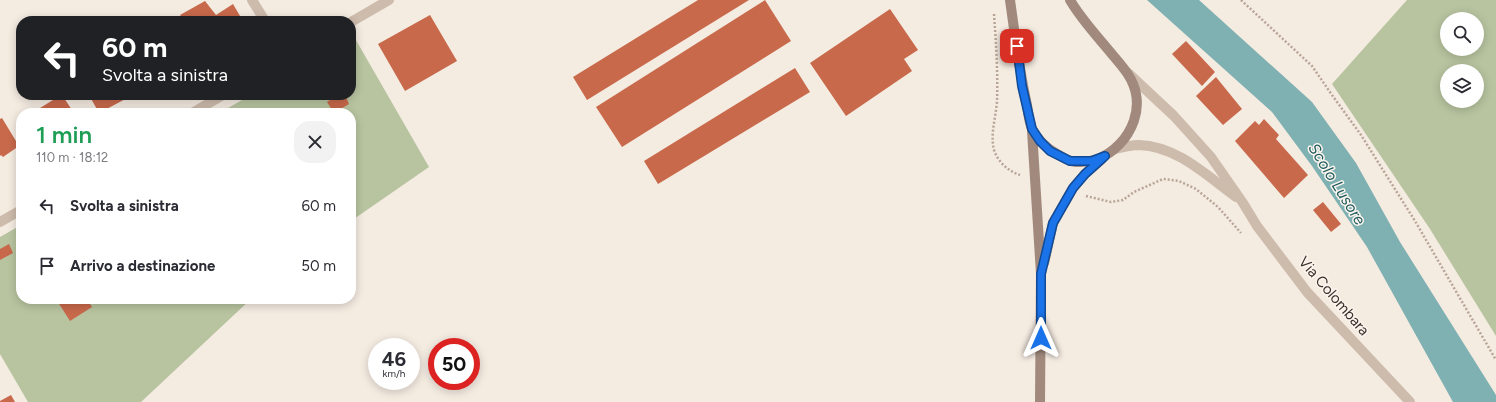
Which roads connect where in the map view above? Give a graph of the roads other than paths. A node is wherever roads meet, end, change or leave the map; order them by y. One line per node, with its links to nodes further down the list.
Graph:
1 (252, 0): 5 (street)
2 (389, 0): 6 (street)
3 (1010, 0): 10 (main road)
4 (1070, 0): 7 (main road)
5 (262, 16)
6 (356, 19)
7 (1126, 71): 11 (main road); 13 (street, Via Colombara)
8 (214, 100): 9 (street)
9 (201, 108)
10 (1032, 129): 12 (main road); 16 (main road)
11 (1115, 149): 12 (main road); 13 (street, Via Colombara)
12 (1105, 156): 16 (main road)
13 (1243, 203): 18 (street, Via Colombara)
14 (16, 213): 15 (street)
15 (0, 222)
16 (1041, 274): 17 (main road)
17 (1040, 402)
18 (1410, 402)

